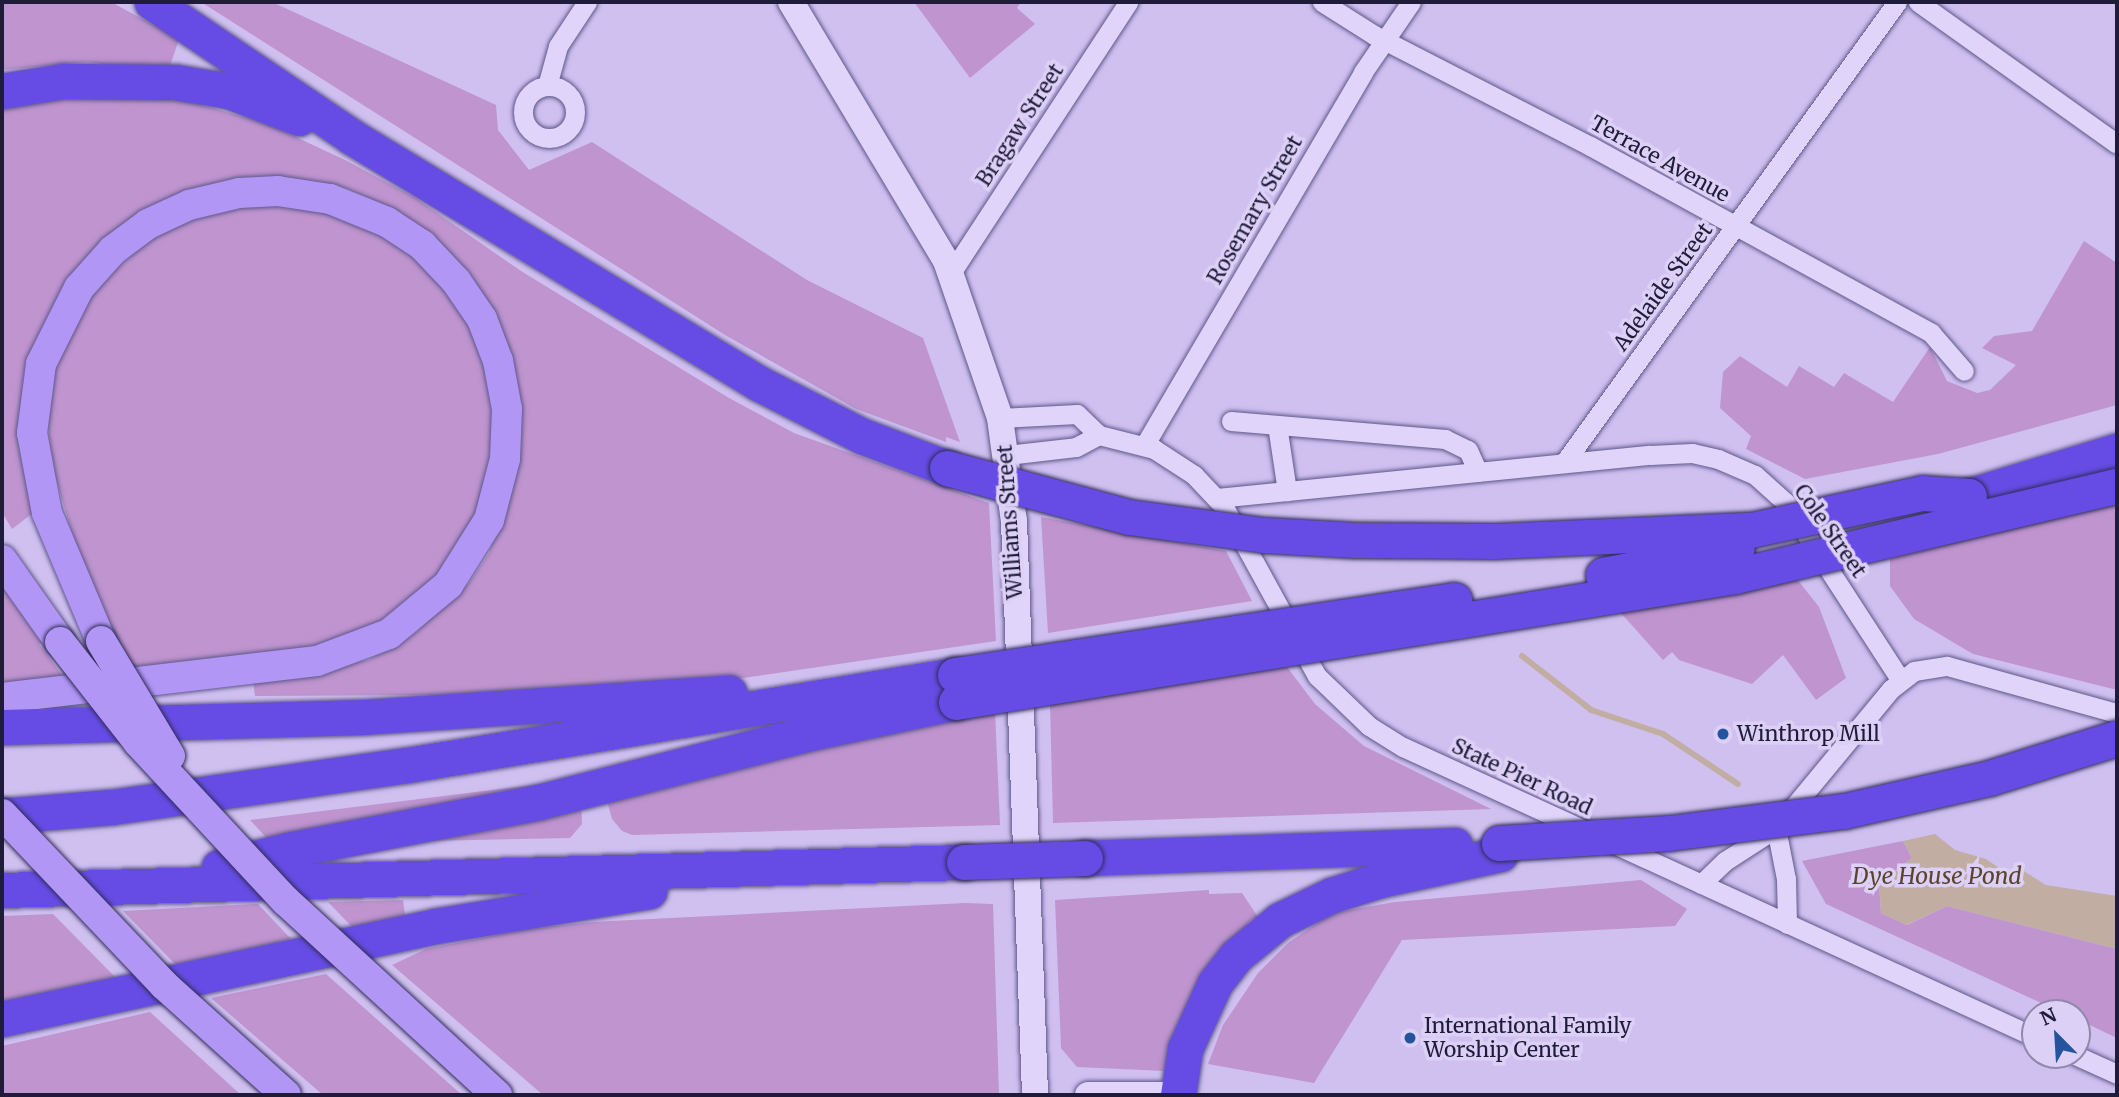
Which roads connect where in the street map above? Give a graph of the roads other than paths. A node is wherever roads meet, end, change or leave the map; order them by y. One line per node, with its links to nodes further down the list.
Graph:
1 (152, 2): 12 (highway)
2 (587, 2): 10 (street)
3 (791, 2): 15 (main road, Williams Street)
4 (1128, 2): 15 (street, Bragaw Street)
5 (1322, 2): 9 (street, Terrace Avenue)
6 (1411, 2): 9 (street, Rosemary Street)
7 (1897, 2): 14 (street, Adelaide Street)
8 (1918, 2): 13 (street)
9 (1383, 40): 14 (street, Terrace Avenue); 21 (street, Rosemary Street)
10 (547, 86)
11 (2, 91): 12 (highway)
12 (352, 137): 28 (highway, bridge)
13 (2117, 144)
14 (1735, 226): 16 (street, Terrace Avenue); 24 (street, Adelaide Street)
15 (951, 273): 17 (main road, Williams Street)
16 (1964, 371)
17 (1000, 418): 20 (street, State Pier Road); 23 (main road, Williams Street)
18 (1231, 421): 19 (street)
19 (1277, 425): 25 (street); 27 (street)
20 (1099, 435): 21 (street, State Pier Road); 23 (street)
21 (1144, 446): 29 (street, State Pier Road)
22 (2117, 451): 28 (highway)
23 (1007, 455): 55 (main road, Williams Street)
24 (1564, 463): 25 (street, Cole Street); 31 (street, Cole Street)
25 (1478, 472): 27 (street, Cole Street)
26 (2117, 486): 33 (highway, bridge)
27 (1287, 491): 29 (street, Cole Street)
28 (1969, 496): 33 (highway, bridge)
29 (1217, 498): 43 (street, State Pier Road)
30 (2, 560): 40 (main road, bridge)
31 (1900, 679): 35 (street); 39 (street)
32 (860, 689): 33 (highway); 36 (highway); 38 (highway)
33 (956, 689): 44 (highway)
34 (2, 698): 40 (main road, bridge)
35 (2117, 713)
36 (2, 727)
37 (2117, 738): 41 (highway, bridge)
38 (2, 815): 53 (main road, bridge)
39 (1776, 828): 43 (street); 46 (street)
40 (230, 842): 54 (main road, bridge)
41 (1499, 848): 42 (highway, bridge); 58 (highway)
42 (906, 864): 44 (highway); 47 (highway)
43 (1701, 884): 46 (street, State Pier Road)
44 (138, 888): 45 (highway)
45 (2, 890)
46 (1787, 924): 50 (street, State Pier Road)
47 (57, 1010): 48 (highway); 49 (highway)
48 (2, 1019)
49 (2, 1027)
50 (2021, 1031)
51 (2091, 1062): 52 (street)
52 (2117, 1074)
53 (286, 1095)
54 (497, 1095)
55 (1035, 1095)
56 (1087, 1095): 57 (main road)
57 (1163, 1095)
58 (1178, 1095)

